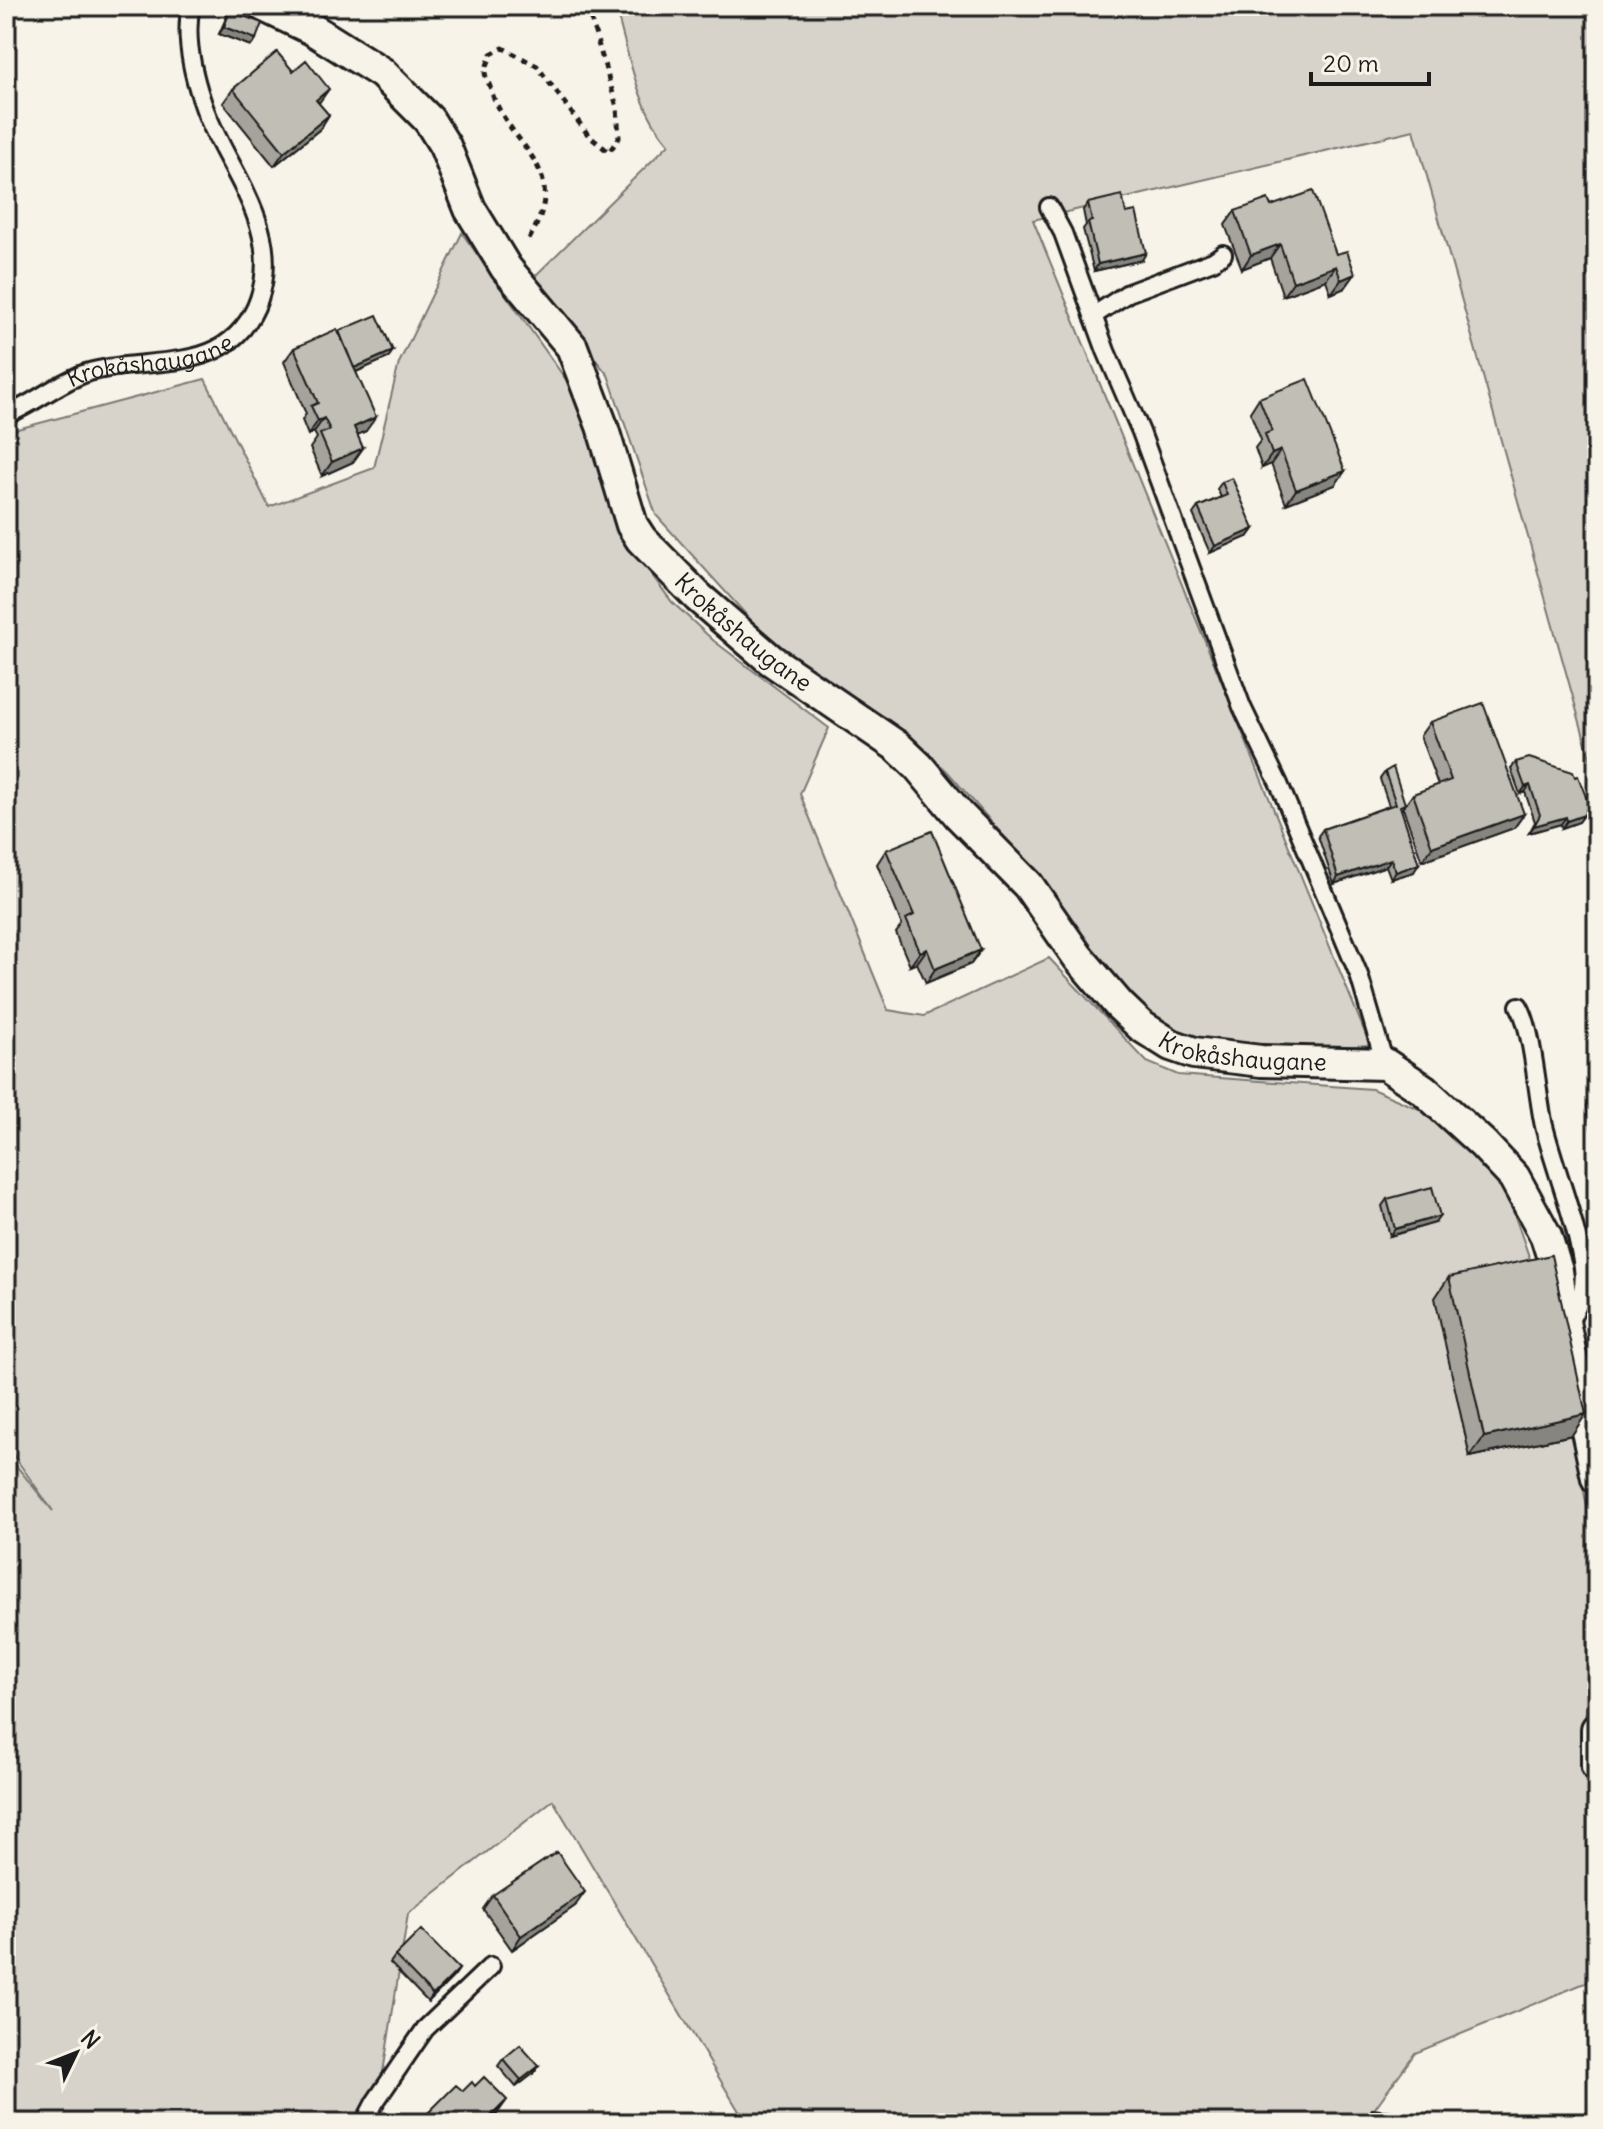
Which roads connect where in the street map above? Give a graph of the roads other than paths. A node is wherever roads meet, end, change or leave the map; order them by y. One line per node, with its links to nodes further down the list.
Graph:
1 (191, 6): 6 (lane, Krokåshaugane)
2 (264, 6): 8 (street, Krokåshaugane)
3 (1049, 207): 5 (lane)
4 (1223, 254): 5 (lane)
5 (1093, 316): 8 (lane)
6 (6, 415)
7 (1519, 1006): 9 (lane)
8 (1385, 1064): 9 (street)
9 (1565, 1327): 10 (street)
10 (1597, 1478)
11 (1597, 1729): 12 (street)
12 (1597, 1766)
13 (491, 1966): 14 (lane)
14 (364, 2123)

